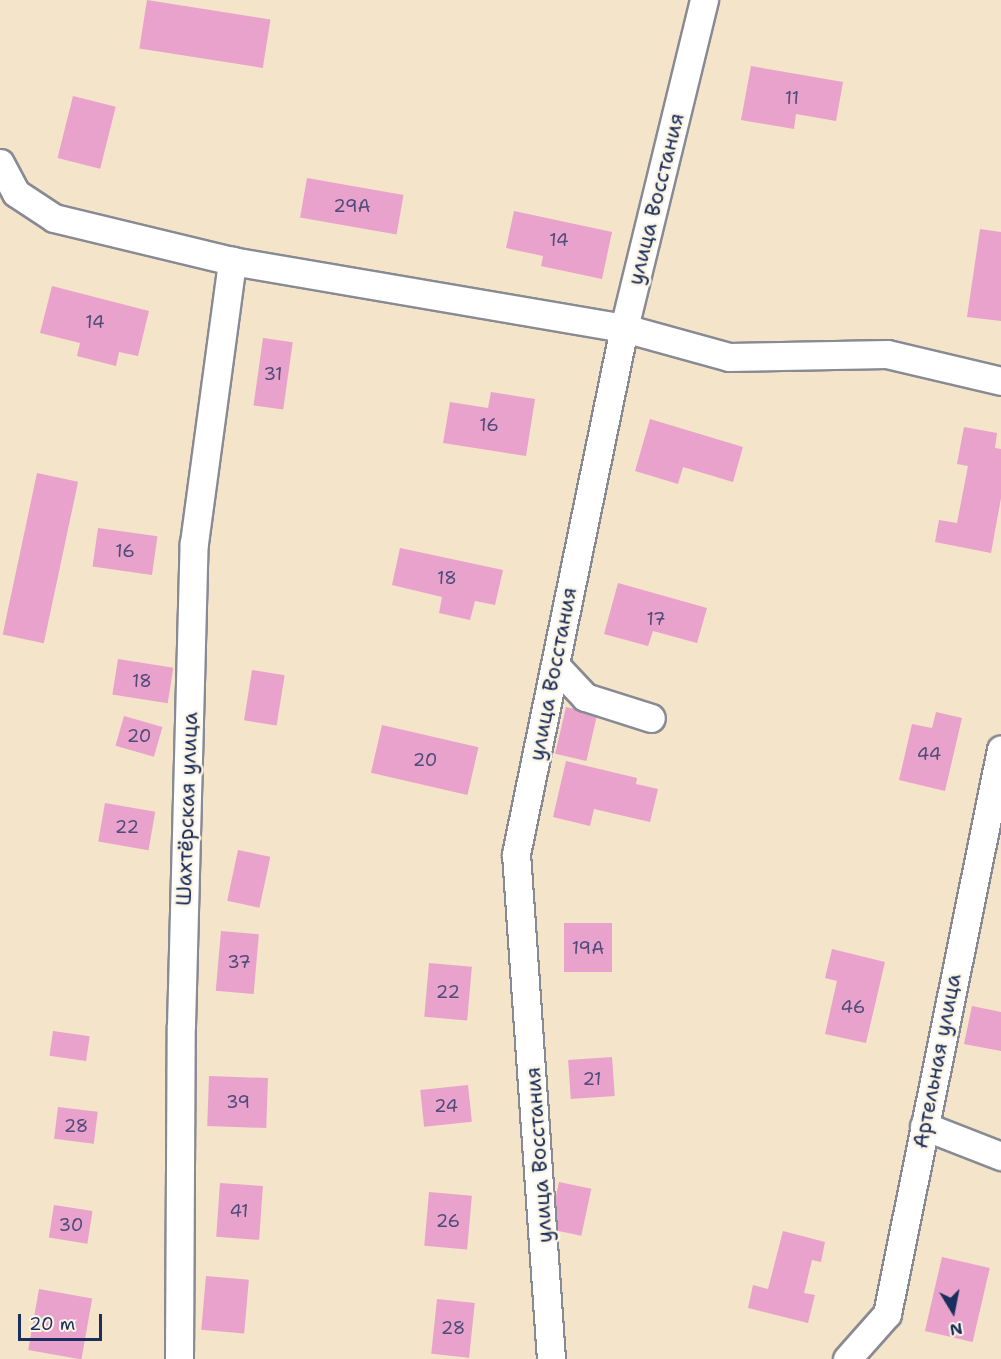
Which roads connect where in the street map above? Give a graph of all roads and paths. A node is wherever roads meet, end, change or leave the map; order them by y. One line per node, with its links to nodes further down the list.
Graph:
1 (704, 0): 4 (street, улица Восстания)
2 (0, 163): 3 (street)
3 (232, 261): 4 (street); 11 (street, Шахтёрская улица)
4 (624, 328): 5 (street); 6 (street, улица Восстания)
5 (1001, 381)
6 (555, 665): 7 (street); 12 (street, улица Восстания)
7 (651, 718)
8 (1001, 749): 9 (street, Артельная улица)
9 (924, 1126): 10 (street); 13 (street, Артельная улица)
10 (1001, 1156)
11 (178, 1359)
12 (551, 1359)
13 (847, 1359)

